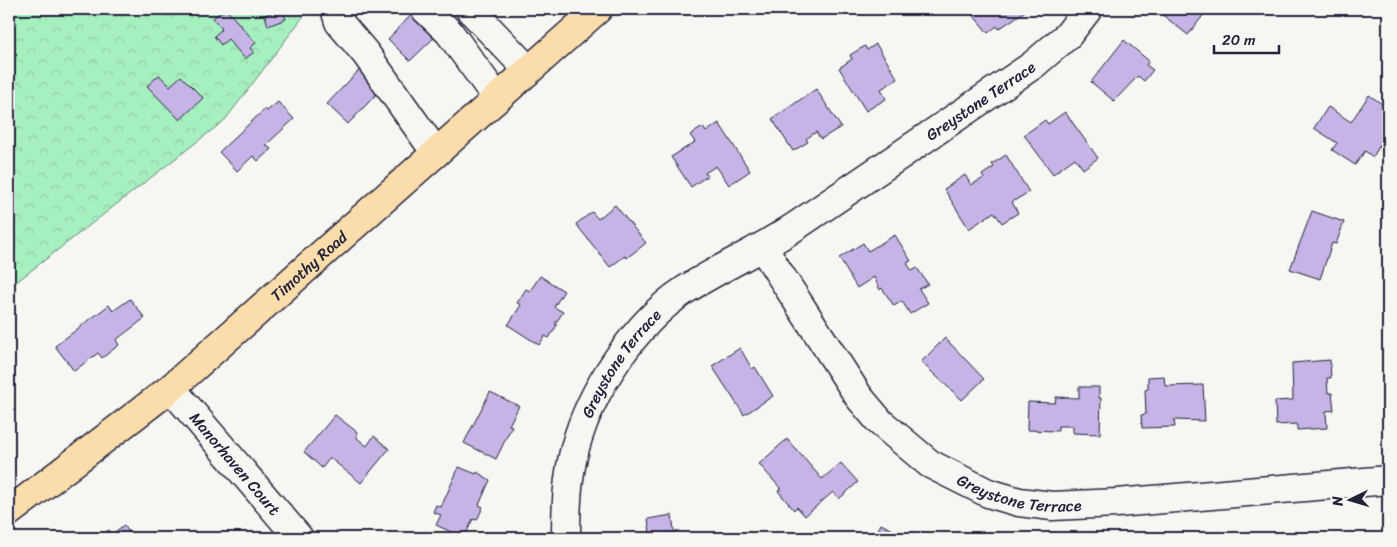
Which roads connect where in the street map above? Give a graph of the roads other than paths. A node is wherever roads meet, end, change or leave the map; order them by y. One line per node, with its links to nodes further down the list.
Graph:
1 (335, 9): 8 (street)
2 (425, 9): 7 (street)
3 (470, 9): 6 (street)
4 (598, 9): 6 (main road, Timothy Road)
5 (1088, 9): 9 (street, Greystone Terrace)
6 (528, 70): 7 (main road, Timothy Road)
7 (497, 98): 8 (main road, Timothy Road)
8 (436, 153): 10 (main road, Timothy Road)
9 (763, 248): 11 (street, Greystone Terrace); 14 (street, Greystone Terrace)
10 (172, 388): 12 (main road, Timothy Road); 13 (street, Manorhaven Court)
11 (1388, 480)
12 (9, 512)
13 (299, 538)
14 (566, 538)

